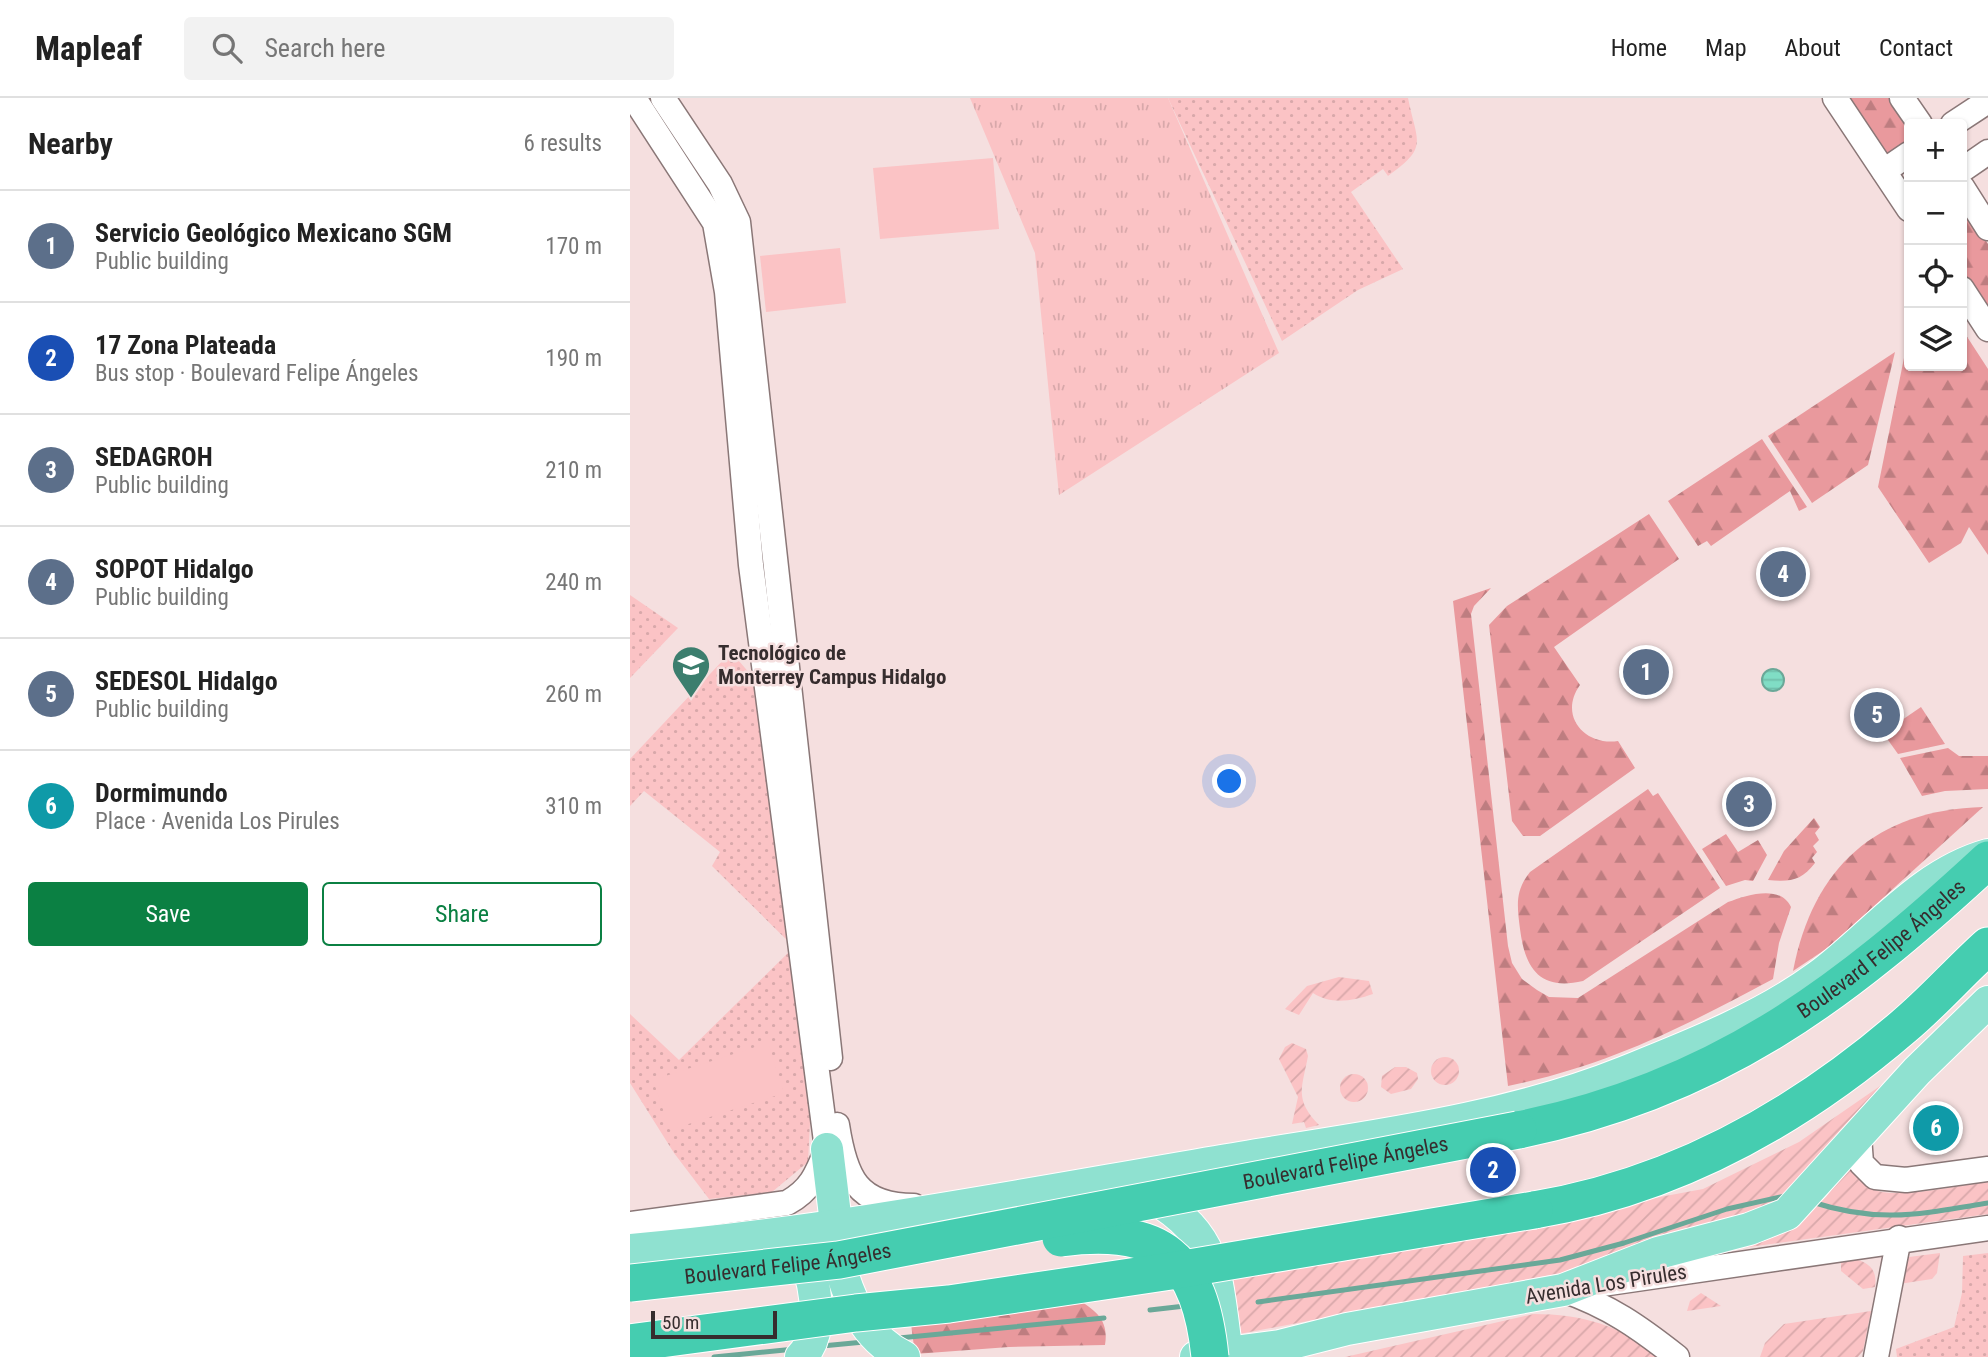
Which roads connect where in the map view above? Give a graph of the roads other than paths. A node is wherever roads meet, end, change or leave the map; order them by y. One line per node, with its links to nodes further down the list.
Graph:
1 (663, 98): 17 (street)
2 (1835, 98): 11 (street)
3 (1902, 98): 6 (street)
4 (1988, 101): 7 (street)
5 (637, 108): 18 (street)
6 (1917, 119)
7 (1961, 119)
8 (1988, 152): 10 (street)
9 (1904, 157): 11 (street)
10 (1967, 167)
11 (1884, 171): 13 (street)
12 (1967, 195): 14 (street)
13 (1904, 200)
14 (1988, 228)
15 (1967, 297): 16 (street)
16 (1988, 329)
17 (779, 588): 18 (street); 20 (street)
18 (755, 593): 20 (street)
19 (1988, 857): 27 (main road); 35 (highway, Boulevard Felipe Ángeles, bridge)
20 (801, 885): 25 (street); 28 (street)
21 (1988, 946): 22 (highway)
22 (1967, 979): 40 (highway, bridge)
23 (1988, 1002): 24 (main road)
24 (1859, 1136): 26 (street); 38 (main road)
25 (827, 1149): 30 (street); 31 (main road)
26 (1988, 1169)
27 (1118, 1179): 28 (main road); 41 (main road)
28 (960, 1206): 29 (main road)
29 (928, 1210): 31 (main road); 39 (main road)
30 (630, 1224)
31 (836, 1224): 33 (main road); 39 (main road)
32 (1988, 1228): 34 (street, Avenida Los Pirules)
33 (787, 1230): 36 (main road); 42 (main road)
34 (1899, 1238): 38 (street, Avenida Los Pirules); 46 (street)
35 (907, 1248): 37 (highway, Boulevard Felipe Ángeles, bridge); 41 (highway, bridge)
36 (630, 1250)
37 (630, 1283)
38 (1563, 1290): 41 (main road, Avenida Los Pirules); 45 (street)
39 (854, 1304): 43 (main road)
40 (630, 1343)
41 (1240, 1354): 44 (main road, Avenida Los Pirules)
42 (801, 1357)
43 (904, 1357)
44 (1196, 1357)
45 (1677, 1357)
46 (1876, 1357)

